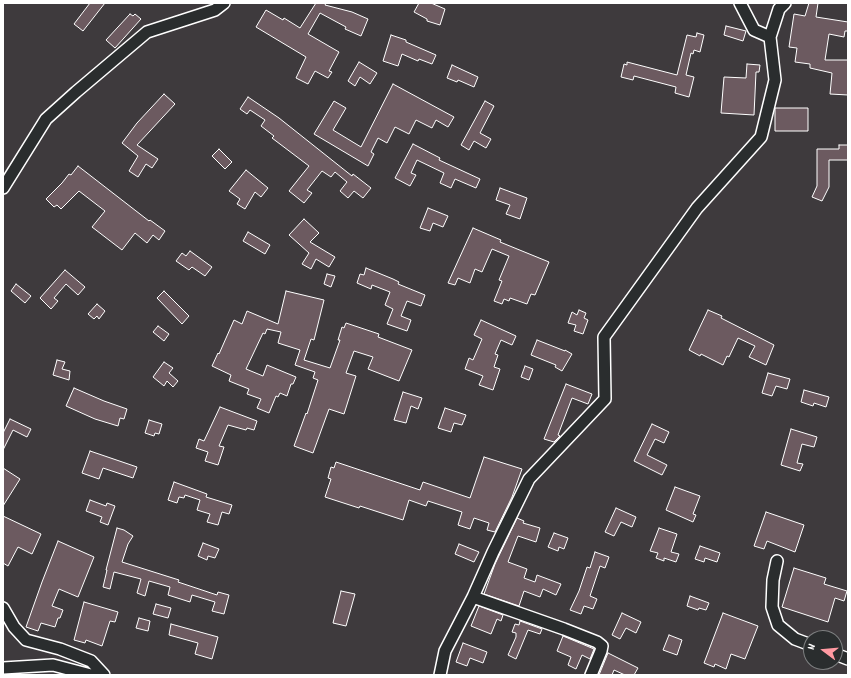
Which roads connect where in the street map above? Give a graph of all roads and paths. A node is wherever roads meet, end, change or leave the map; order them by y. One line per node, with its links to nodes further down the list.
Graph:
1 (224, 3): 5 (street)
2 (740, 3): 4 (street)
3 (785, 3): 4 (street)
4 (770, 37): 7 (street)
5 (3, 188)
6 (777, 561): 9 (street)
7 (473, 597): 13 (street); 14 (street)
8 (3, 608): 12 (street)
9 (803, 642)
10 (3, 668): 11 (street)
11 (90, 675)
12 (104, 675)
13 (440, 675)
14 (591, 675)

